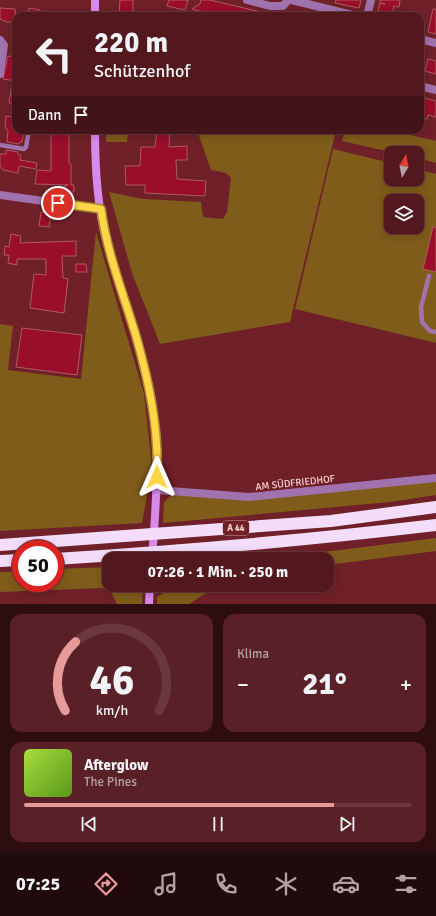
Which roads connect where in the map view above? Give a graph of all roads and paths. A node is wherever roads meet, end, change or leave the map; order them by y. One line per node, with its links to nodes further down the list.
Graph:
1 (95, 0): 6 (main road)
2 (247, 0): 3 (street)
3 (288, 0)
4 (292, 0): 7 (street)
5 (371, 0): 8 (street)
6 (95, 12)
7 (340, 12)
8 (368, 12)
9 (0, 40): 12 (street)
10 (424, 40): 11 (street)
11 (436, 43)
12 (0, 74)
13 (424, 87): 14 (street)
14 (436, 90)
15 (28, 134): 17 (lane)
16 (95, 134): 19 (main road)
17 (0, 145)
18 (0, 196): 19 (street)
19 (101, 209): 23 (main road)
20 (429, 276): 21 (lane)
21 (436, 332)
22 (436, 478): 23 (street, AM SÜDFRIEDHOF)
23 (156, 490): 27 (main road)
24 (436, 507): 26 (highway, A 44)
25 (436, 525): 28 (highway, A 44)
26 (0, 545)
27 (152, 552)
28 (64, 558)
29 (12, 560): 30 (highway)
30 (0, 561)
31 (150, 592): 32 (main road)
32 (149, 604)

